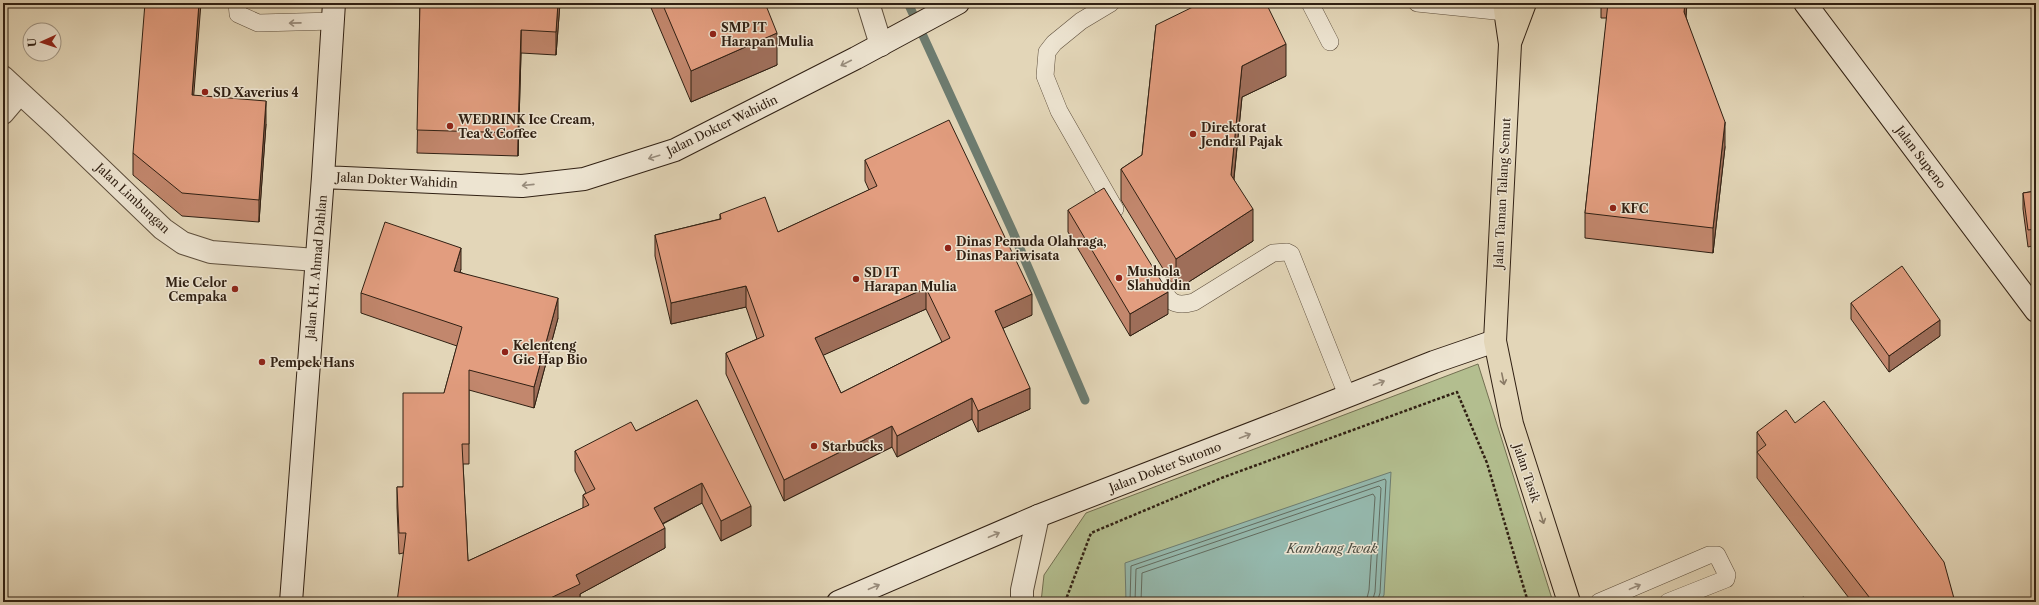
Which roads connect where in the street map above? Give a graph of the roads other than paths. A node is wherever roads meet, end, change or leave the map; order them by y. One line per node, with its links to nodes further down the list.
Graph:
1 (237, 3): 10 (lane, one-way to 1)
2 (868, 3): 13 (street)
3 (958, 3): 13 (street, Jalan Dokter Wahidin)
4 (1111, 3): 18 (lane)
5 (1310, 3): 11 (lane)
6 (1417, 3): 9 (lane)
7 (1525, 3): 12 (main road, Jalan Taman Talang Semut)
8 (1805, 3): 21 (street, Jalan Supeno)
9 (1504, 8): 12 (main road, Jalan Taman Talang Semut)
10 (334, 12): 17 (street, Jalan K.H. Ahmad Dahlan)
11 (1330, 42)
12 (1510, 44): 22 (main road, Jalan Taman Talang Semut)
13 (881, 45): 17 (street, Jalan Dokter Wahidin, one-way to 17)
14 (3, 77): 15 (street, Jalan Limbungan)
15 (20, 93): 16 (street); 19 (street, Jalan Limbungan)
16 (3, 113)
17 (323, 176): 19 (street, Jalan K.H. Ahmad Dahlan)
18 (1122, 221)
19 (316, 260): 25 (street, Jalan K.H. Ahmad Dahlan)
20 (1146, 262): 23 (lane)
21 (2036, 311)
22 (1495, 341): 23 (street, Jalan Dokter Sutomo, one-way to 22); 28 (main road, Jalan Tasik, one-way to 28)
23 (1347, 395): 24 (street, Jalan Dokter Sutomo, one-way to 23)
24 (1038, 516): 26 (street, Jalan Dokter Sutomo, one-way to 24); 27 (street)
25 (291, 602)
26 (838, 602)
27 (1022, 602)
28 (1568, 602)
29 (1599, 602): 30 (lane, one-way to 30)
30 (1668, 602)

